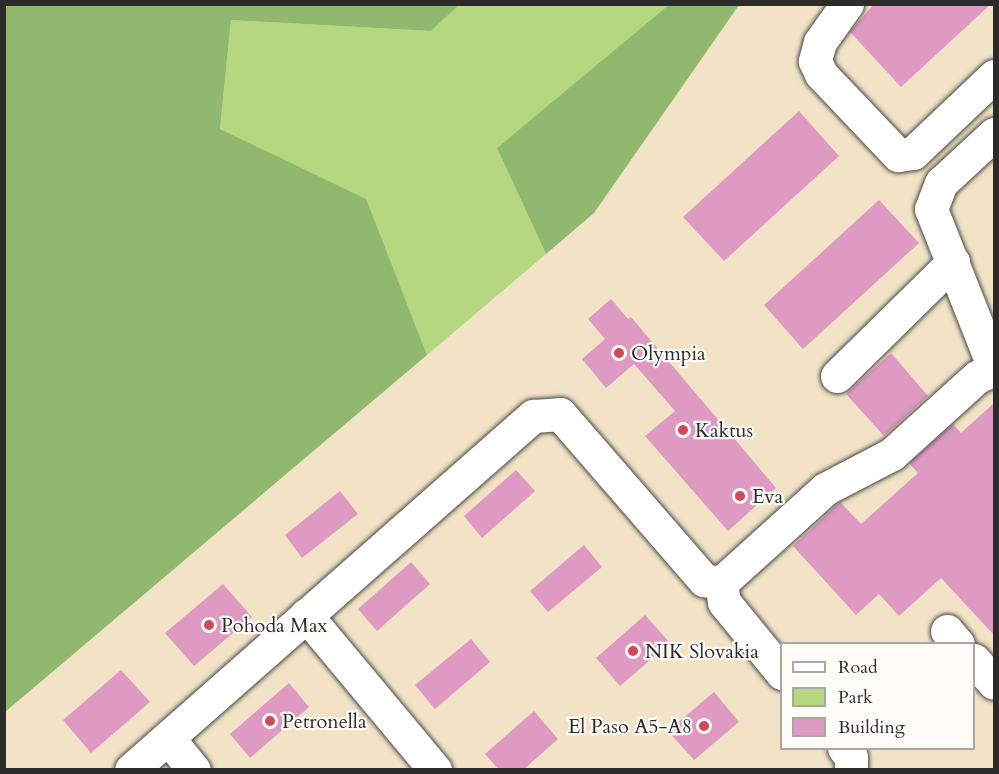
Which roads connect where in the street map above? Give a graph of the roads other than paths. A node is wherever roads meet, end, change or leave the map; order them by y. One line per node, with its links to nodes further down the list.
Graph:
1 (846, 4): 2 (street)
2 (994, 76)
3 (994, 134): 4 (street)
4 (953, 262): 5 (street); 6 (street)
5 (994, 368): 7 (street)
6 (837, 376)
7 (720, 583): 8 (street); 10 (street)
8 (306, 615): 12 (street); 16 (street)
9 (975, 661): 11 (street)
10 (780, 671)
11 (994, 683)
12 (168, 738): 14 (street); 15 (street)
13 (846, 750): 17 (street)
14 (131, 770)
15 (194, 770)
16 (435, 770)
17 (851, 770)

